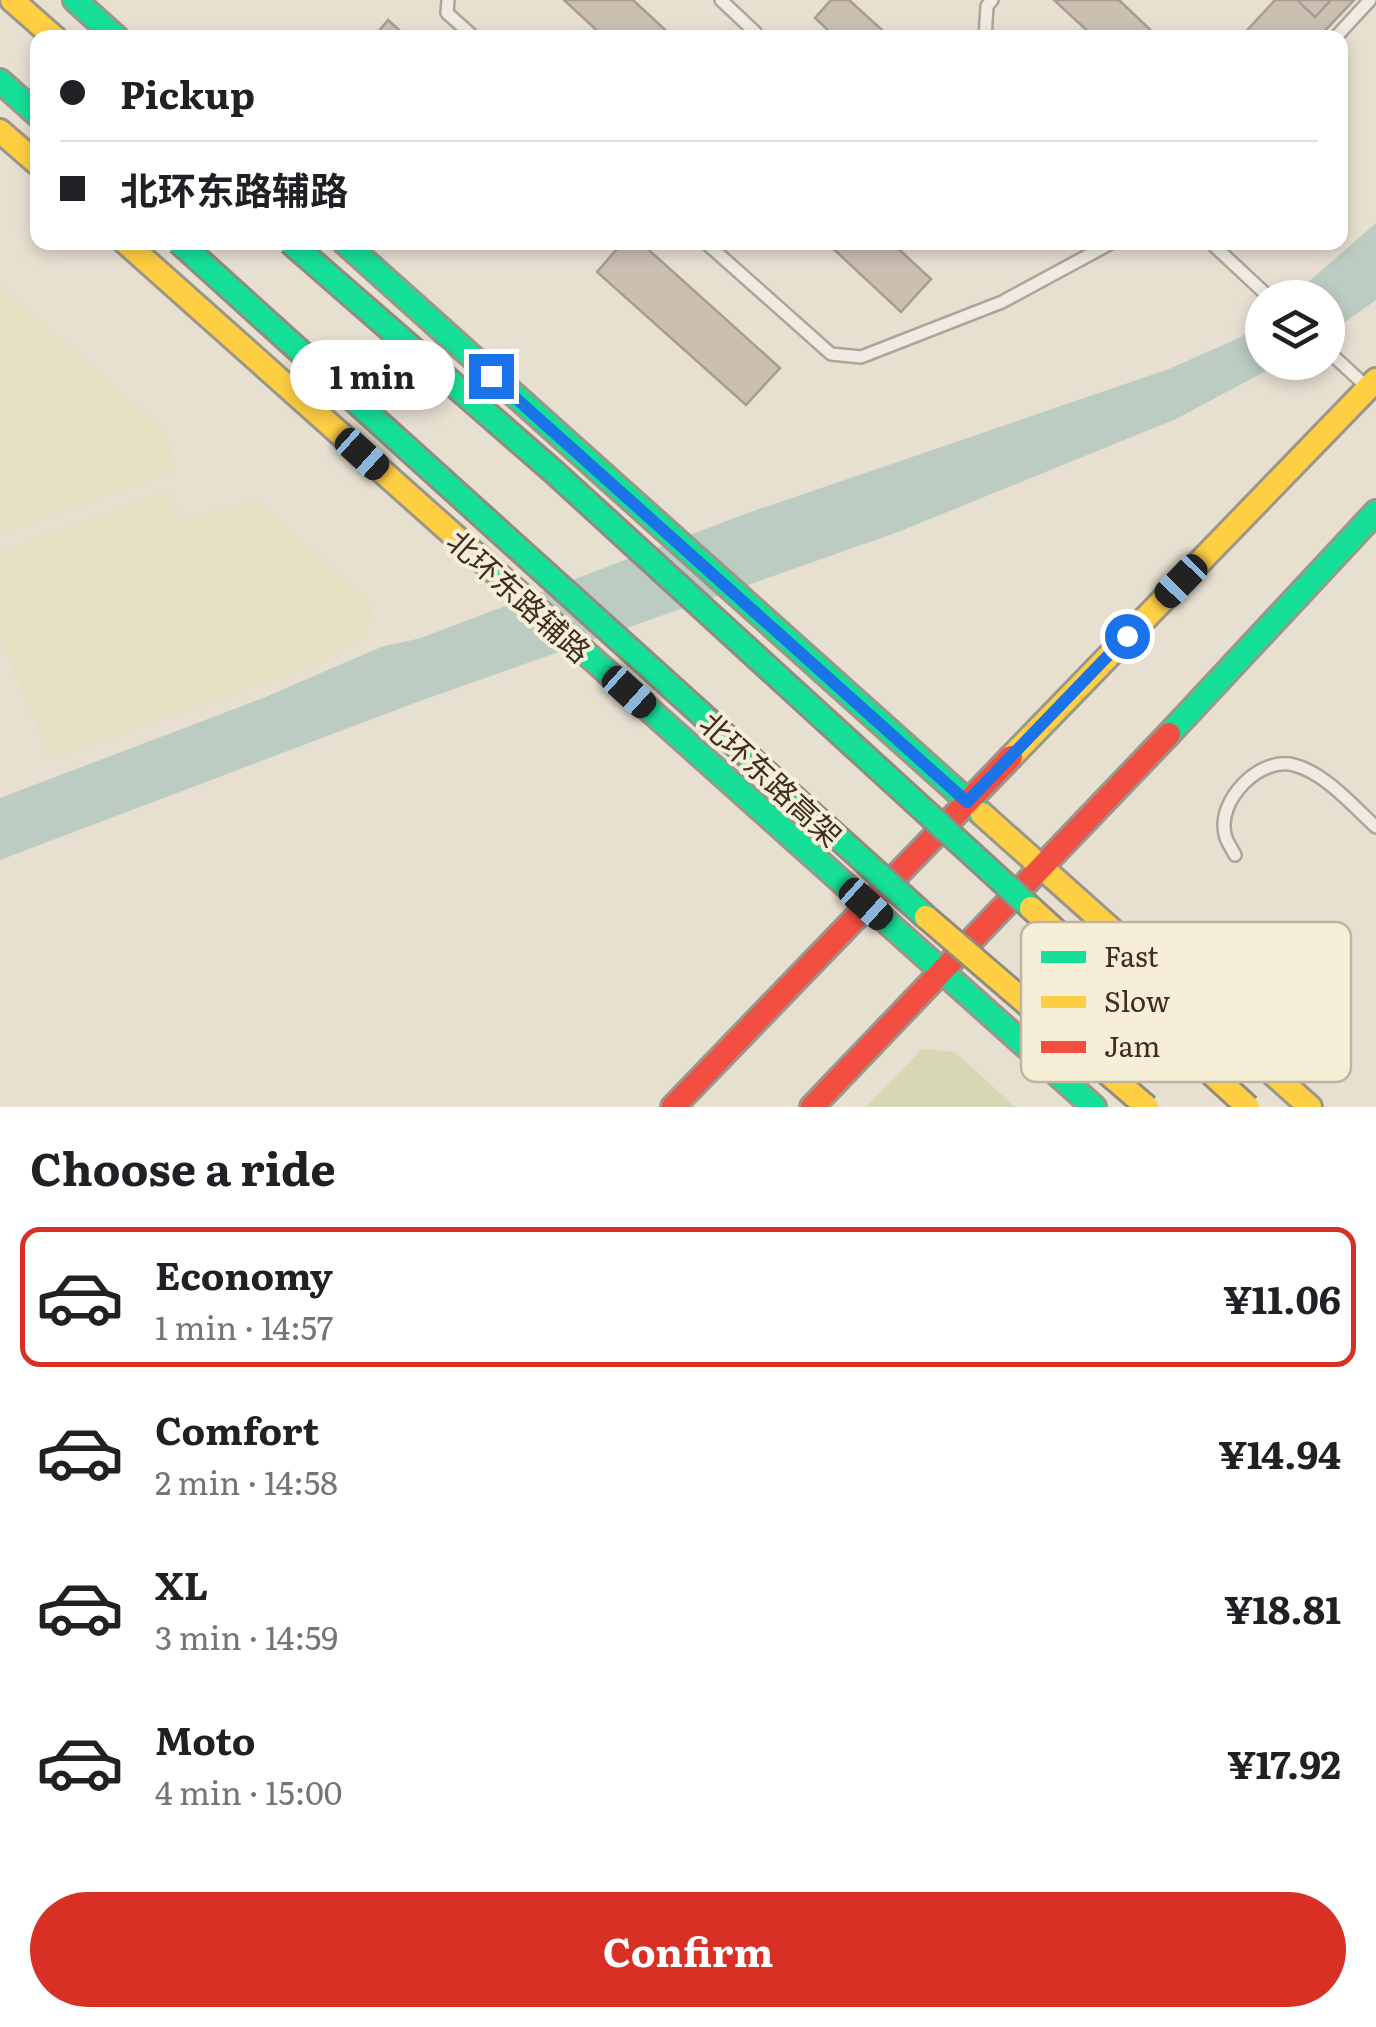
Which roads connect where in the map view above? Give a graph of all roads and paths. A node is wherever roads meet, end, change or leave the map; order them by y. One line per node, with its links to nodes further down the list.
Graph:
1 (12, 0): 7 (main road)
2 (74, 0): 8 (main road)
3 (448, 0): 9 (lane)
4 (721, 0): 10 (lane)
5 (992, 0): 11 (lane)
6 (1370, 0): 12 (lane)
7 (46, 30)
8 (107, 30)
9 (465, 30)
10 (753, 30)
11 (986, 30)
12 (1342, 30)
13 (0, 81): 14 (main road)
14 (30, 108)
15 (0, 131): 16 (main road)
16 (30, 157)
17 (134, 250): 32 (main road, 北环东路辅路)
18 (189, 250): 36 (main road, 北环东路高架, bridge)
19 (299, 250): 33 (main road, bridge)
20 (353, 250): 28 (main road)
21 (714, 250): 22 (lane)
22 (1098, 250)
23 (1219, 250): 24 (lane)
24 (1251, 280)
25 (1345, 364): 26 (lane)
26 (1372, 384): 28 (main road)
27 (1376, 512): 31 (main road)
28 (967, 802): 31 (main road); 32 (main road)
29 (1376, 827): 30 (lane)
30 (1236, 855)
31 (1043, 870): 34 (main road); 35 (main road)
32 (866, 904): 35 (main road, 北环东路辅路); 42 (main road)
33 (1046, 922)
34 (1102, 922)
35 (944, 973): 37 (main road, 北环东路辅路); 43 (main road)
36 (1021, 999)
37 (1021, 1042)
38 (1066, 1082): 44 (main road, 北环东路辅路)
39 (1118, 1082): 45 (main road, 北环东路高架, bridge)
40 (1221, 1082): 46 (main road, bridge)
41 (1282, 1082): 47 (main road)
42 (673, 1107)
43 (812, 1107)
44 (1094, 1107)
45 (1147, 1107)
46 (1248, 1107)
47 (1310, 1107)

